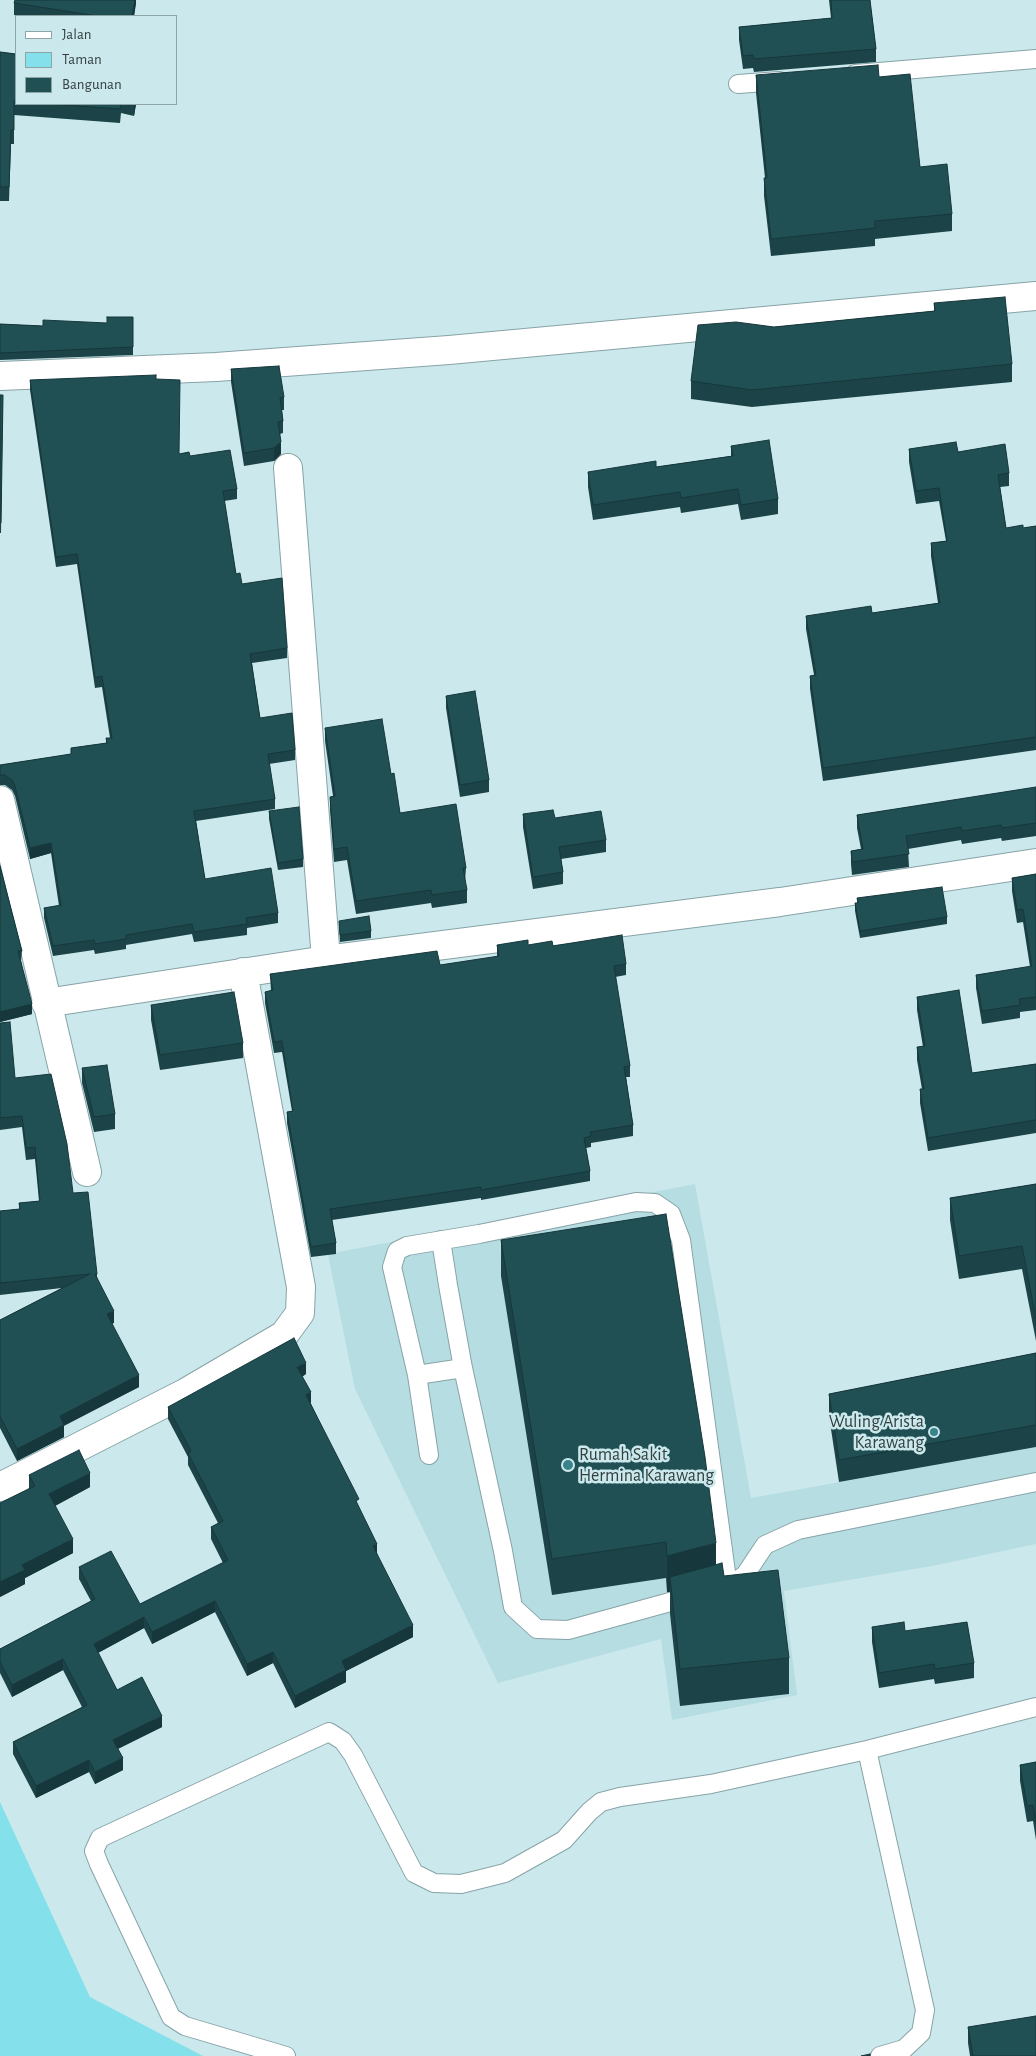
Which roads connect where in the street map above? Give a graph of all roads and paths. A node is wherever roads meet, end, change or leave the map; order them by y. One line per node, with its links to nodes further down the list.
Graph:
1 (1036, 58): 2 (lane)
2 (837, 76)
3 (798, 79): 4 (lane)
4 (738, 84)
5 (1036, 296): 6 (street)
6 (0, 376)
7 (288, 468): 10 (street)
8 (0, 800): 12 (street)
9 (1036, 863): 10 (street)
10 (326, 960): 11 (street)
11 (243, 972): 12 (street); 19 (street)
12 (46, 1003): 13 (street)
13 (87, 1172)
14 (441, 1240): 15 (lane); 16 (lane); 20 (lane)
15 (463, 1368): 16 (lane); 20 (lane)
16 (417, 1375): 17 (lane)
17 (429, 1454)
18 (1036, 1482): 20 (lane)
19 (0, 1487)
20 (728, 1587)
21 (1036, 1707): 22 (lane)
22 (867, 1750): 23 (lane); 24 (lane)
23 (286, 2056)
24 (880, 2056)

